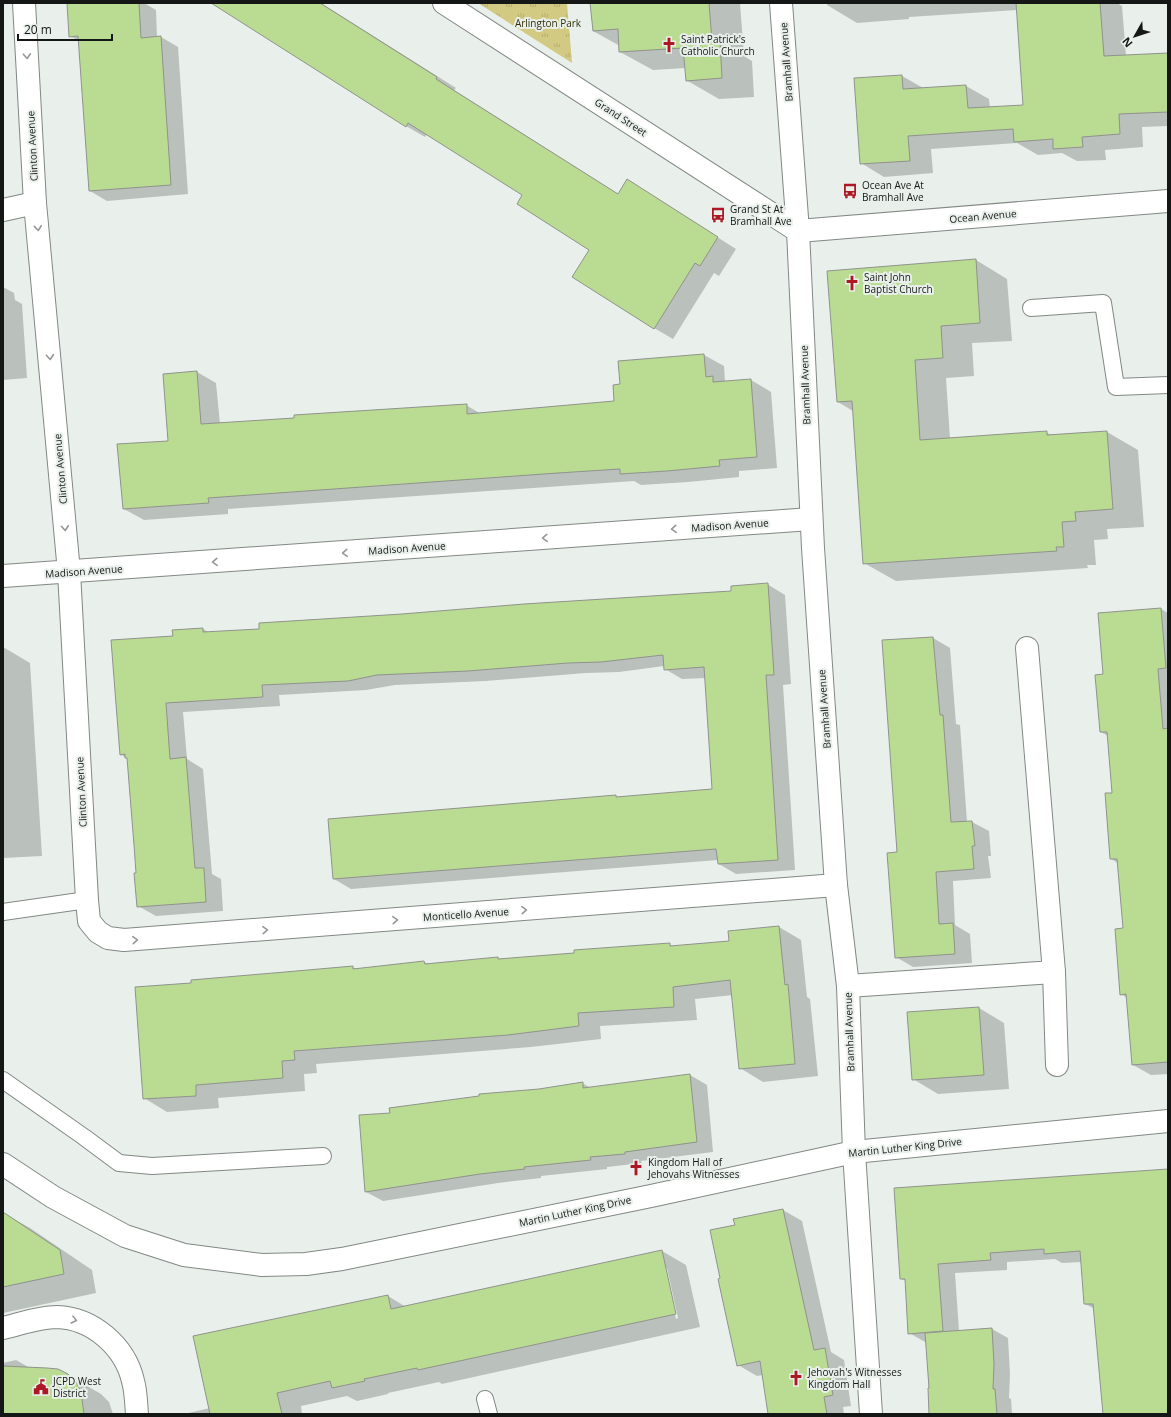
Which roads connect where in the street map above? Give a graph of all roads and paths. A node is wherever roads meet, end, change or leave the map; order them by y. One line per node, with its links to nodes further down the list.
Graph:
1 (24, 3): 5 (street, Clinton Avenue, one-way to 5)
2 (444, 3): 7 (street, Grand Street)
3 (781, 3): 7 (street, Bramhall Avenue)
4 (1168, 201): 7 (street, Ocean Avenue)
5 (36, 203): 6 (street); 11 (street, Clinton Avenue, one-way to 11)
6 (3, 210)
7 (798, 231): 10 (street, Bramhall Avenue)
8 (1031, 308): 9 (lane)
9 (1168, 384)
10 (811, 519): 11 (street, Madison Avenue, one-way to 11); 14 (street, Bramhall Avenue)
11 (69, 572): 12 (street, Madison Avenue); 15 (street, Clinton Avenue)
12 (3, 576)
13 (1027, 648): 18 (street)
14 (836, 885): 17 (street, Monticello Avenue, one-way to 14); 19 (street, Bramhall Avenue)
15 (87, 900): 16 (lane); 17 (street, Clinton Avenue)
16 (3, 912)
17 (98, 932)
18 (1054, 972): 19 (street); 20 (street)
19 (848, 986): 23 (street, Bramhall Avenue)
20 (1057, 1065)
21 (3, 1080): 24 (lane)
22 (1168, 1122): 23 (street, Martin Luther King Drive)
23 (854, 1152): 25 (street, Martin Luther King Drive); 28 (street, Bramhall Avenue)
24 (323, 1156)
25 (3, 1164)
26 (3, 1328): 27 (street, one-way to 27)
27 (137, 1414)
28 (871, 1414)

